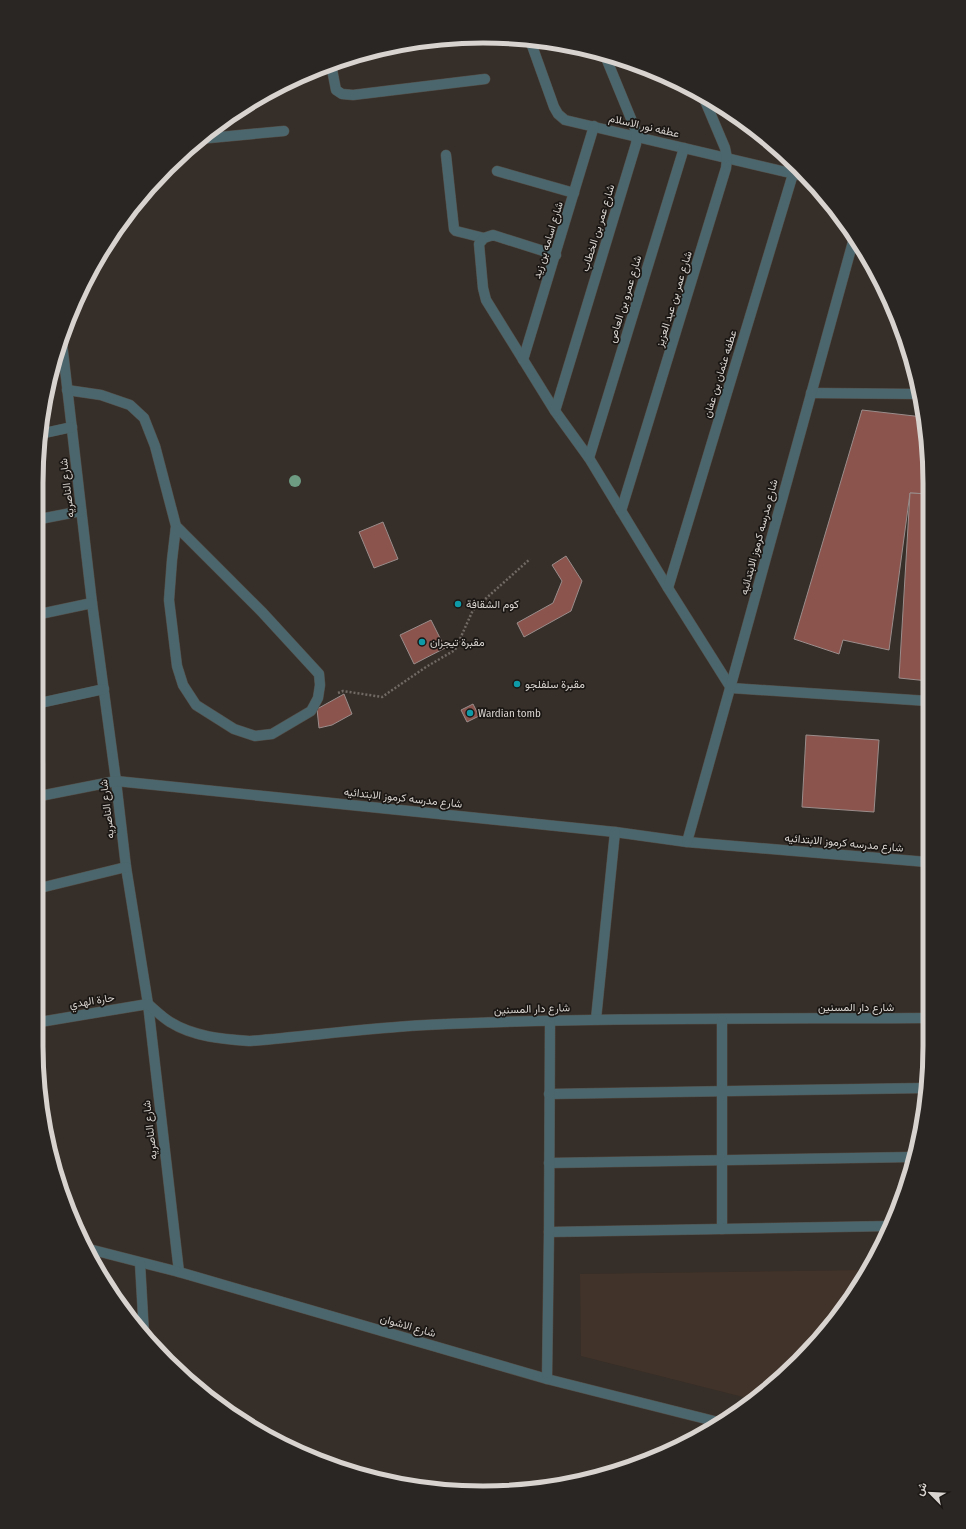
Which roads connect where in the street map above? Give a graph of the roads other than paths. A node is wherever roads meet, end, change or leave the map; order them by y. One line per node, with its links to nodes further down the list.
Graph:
1 (532, 46): 6 (street, عطفه نور الاسلام)
2 (607, 61): 8 (street)
3 (332, 70): 4 (street)
4 (485, 80)
5 (706, 104): 12 (street, شارع عمر بن عبد العزيز)
6 (594, 126): 8 (street, عطفه نور الاسلام); 16 (street, شارع اسامه بن زيد)
7 (284, 130): 9 (street)
8 (637, 136): 10 (street, عطفه نور الاسلام); 25 (street, شارع عمر بن الخطاب)
9 (210, 138)
10 (684, 148): 12 (street, عطفه نور الاسلام); 28 (street, شارع عمرو بن العاص)
11 (446, 156): 17 (street)
12 (727, 158): 14 (street, عطفه نور الاسلام); 30 (street, شارع عمر بن عبد العزيز)
13 (497, 171): 16 (street)
14 (793, 171)
15 (796, 174): 33 (street, عطفه عثمان بن عفان)
16 (574, 193): 19 (street, شارع اسامه بن زيد)
17 (484, 238): 19 (street); 20 (street)
18 (852, 244): 23 (street, شارع مدرسه كرموز الابتدائيه)
19 (556, 255): 20 (street, شارع اسامه بن زيد)
20 (523, 360): 25 (street)
21 (60, 362): 22 (street, شارع الناصريه)
22 (67, 390): 26 (street, شارع الناصريه); 32 (street)
23 (810, 393): 24 (street); 36 (street, شارع مدرسه كرموز الابتدائيه)
24 (914, 394)
25 (555, 411): 28 (street)
26 (72, 427): 27 (street); 29 (street, شارع الناصريه)
27 (46, 433)
28 (589, 458): 30 (street)
29 (82, 511): 31 (street); 34 (street, شارع الناصريه)
30 (621, 511): 33 (street)
31 (43, 518)
32 (176, 526): 32 (street)
33 (668, 588): 36 (street)
34 (92, 603): 35 (street); 37 (street, شارع الناصريه)
35 (43, 613)
36 (731, 688): 38 (street); 43 (street, شارع مدرسه كرموز الابتدائيه)
37 (104, 689): 39 (street); 40 (street, شارع الناصريه)
38 (923, 701)
39 (43, 702)
40 (116, 781): 41 (street, شارع مدرسه كرموز الابتدائيه); 42 (street, شارع مدرسه كرموز الابتدائيه); 45 (street, شارع الناصريه)
41 (43, 795)
42 (614, 832): 43 (street, شارع مدرسه كرموز الابتدائيه); 49 (street)
43 (686, 842): 44 (street, شارع مدرسه كرموز الابتدائيه)
44 (923, 862)
45 (126, 867): 46 (street); 47 (street, شارع الناصريه)
46 (43, 887)
47 (148, 1004): 51 (street, شارع دار المسنين); 52 (street, حارة الهدي); 64 (street, شارع الناصريه)
48 (923, 1018): 50 (street, شارع دار المسنين)
49 (596, 1019): 50 (street, شارع دار المسنين); 51 (street, شارع دار المسنين)
50 (722, 1020): 54 (street)
51 (550, 1021): 55 (street)
52 (43, 1022)
53 (921, 1088): 54 (street)
54 (722, 1092): 55 (street); 57 (street)
55 (549, 1094): 58 (street)
56 (909, 1157): 57 (street)
57 (722, 1160): 58 (street); 60 (street)
58 (549, 1163): 61 (street)
59 (885, 1226): 60 (street)
60 (722, 1229): 61 (street)
61 (549, 1232): 66 (street)
62 (93, 1250): 63 (street, شارع الاشوان)
63 (140, 1262): 64 (street, شارع الاشوان); 65 (street)
64 (179, 1272): 66 (street, شارع الاشوان)
65 (144, 1326)
66 (547, 1379): 67 (street, شارع الاشوان)
67 (713, 1421)

